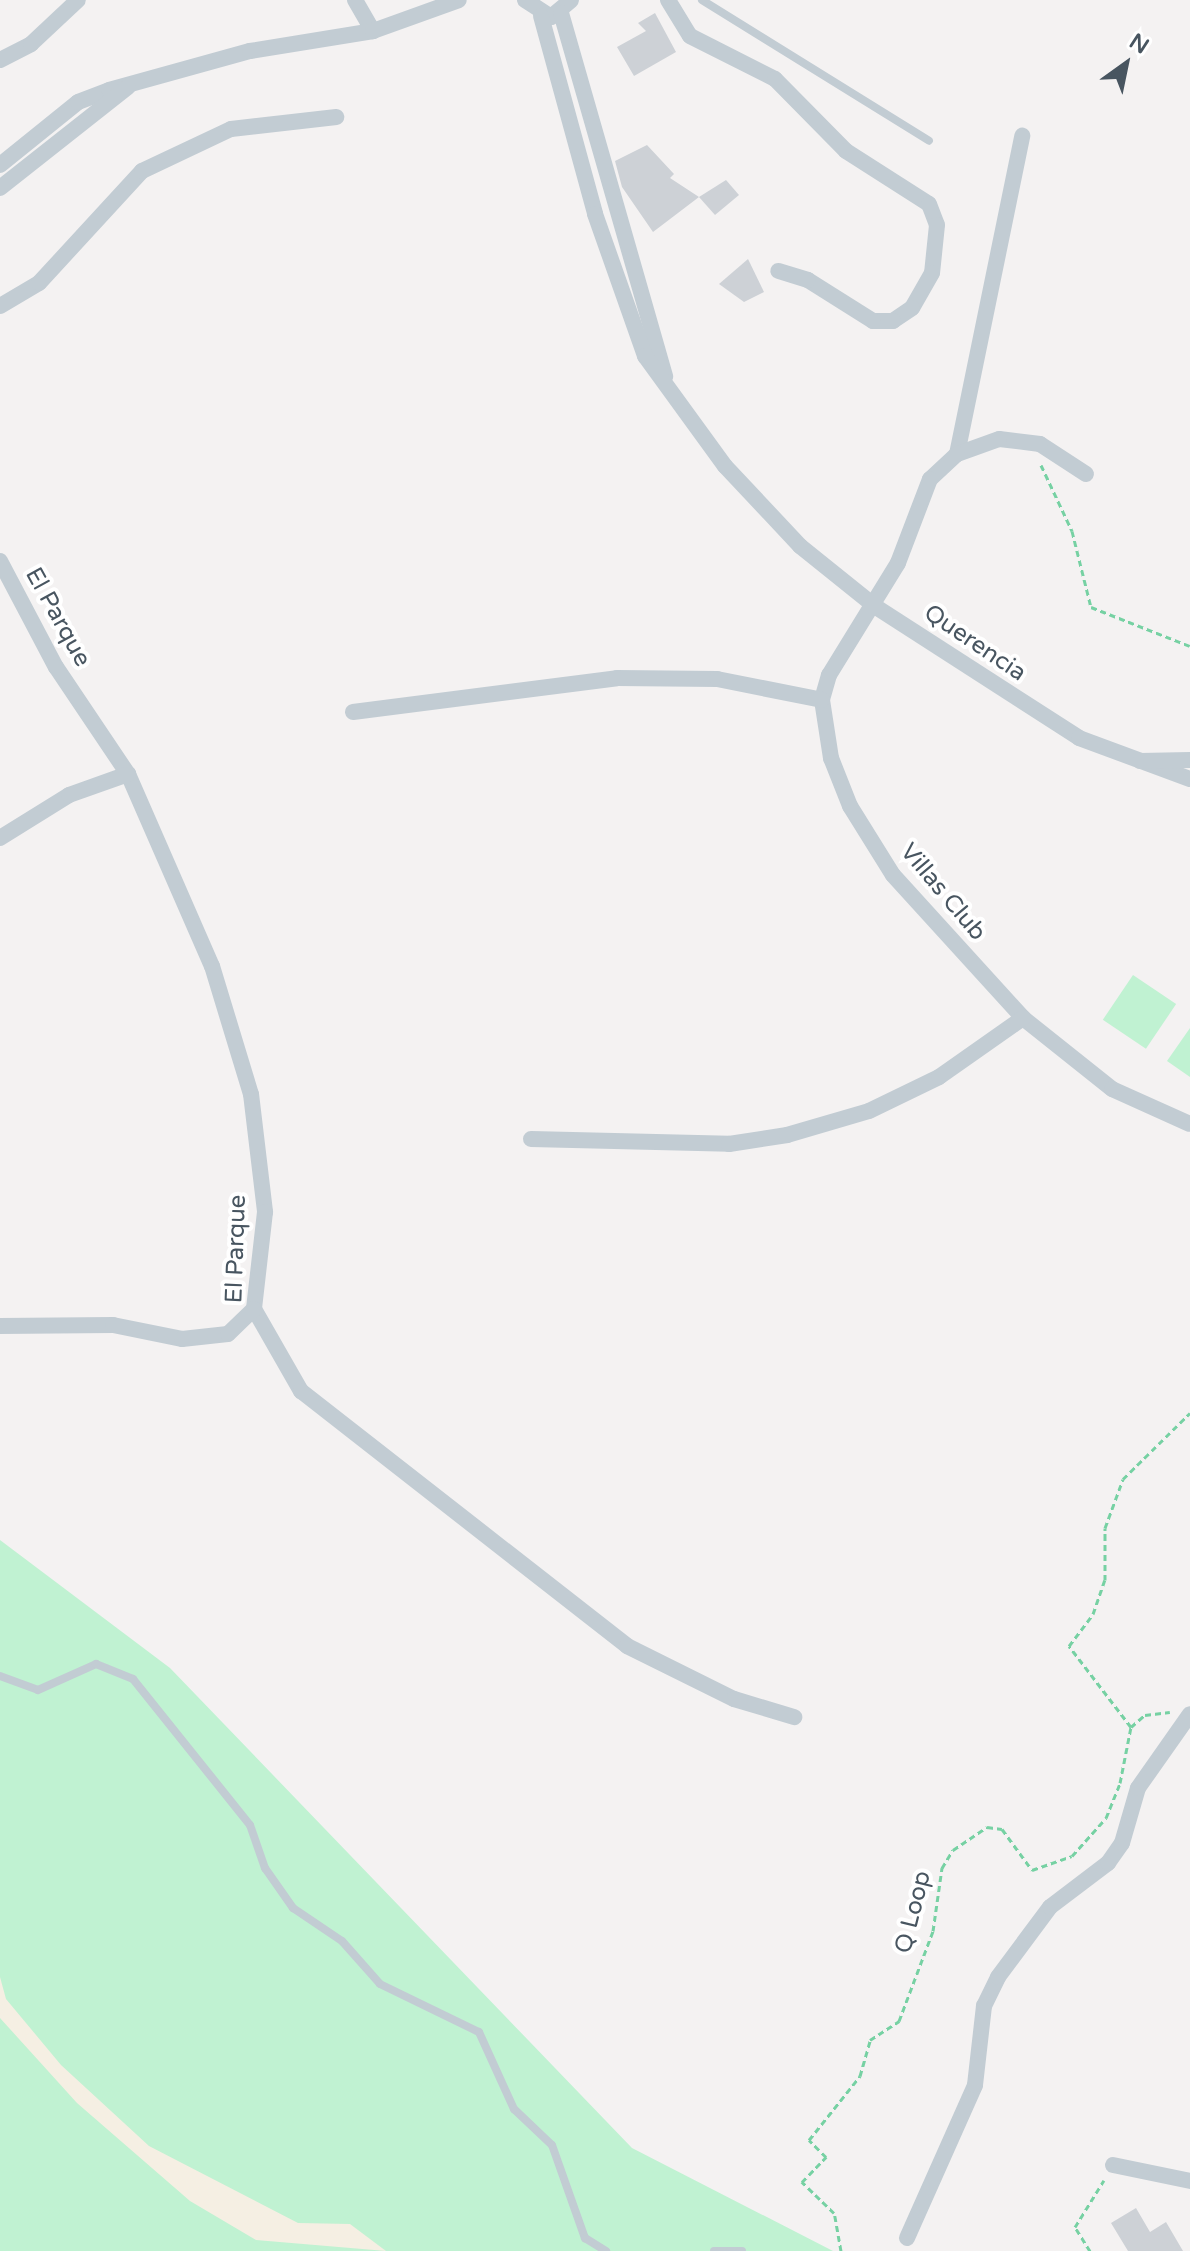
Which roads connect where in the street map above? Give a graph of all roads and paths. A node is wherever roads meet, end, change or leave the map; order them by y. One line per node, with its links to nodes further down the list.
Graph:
1 (78, 0): 10 (street)
2 (355, 0): 9 (street)
3 (459, 0): 9 (street)
4 (525, 0): 8 (street)
5 (668, 0): 17 (street)
6 (702, 0): 14 (lane)
7 (566, 7): 8 (street); 19 (street)
8 (541, 16): 19 (street, Querencia)
9 (373, 31): 11 (street)
10 (0, 60)
11 (130, 86): 15 (street); 16 (street)
12 (336, 117): 18 (street)
13 (1022, 136): 21 (street)
14 (929, 141)
15 (0, 165)
16 (0, 188)
17 (778, 271)
18 (0, 306)
19 (667, 385): 24 (street, Querencia)
20 (1040, 444): 21 (street); 22 (street); 25 (path)
21 (957, 454): 24 (street, Villas Club)
22 (1086, 474)
23 (0, 561): 30 (street, El Parque)
24 (876, 607): 26 (street, Villas Club); 29 (street, Querencia)
25 (1190, 646)
26 (822, 700): 27 (street); 33 (street, Villas Club)
27 (353, 712)
28 (1190, 760): 29 (street, Querencia)
29 (1135, 761): 31 (street, Querencia)
30 (128, 774): 32 (street); 36 (street, El Parque)
31 (1190, 779)
32 (0, 838)
33 (1023, 1018): 34 (street, Villas Club); 35 (street)
34 (1190, 1124)
35 (531, 1139)
36 (254, 1309): 37 (street); 41 (street, El Parque)
37 (0, 1326)
38 (1190, 1413): 42 (path)
39 (0, 1676): 46 (lane)
40 (1185, 1713): 42 (path); 45 (street)
41 (794, 1717)
42 (1131, 1727): 49 (path, Q Loop)
43 (1113, 2165): 44 (street); 50 (path)
44 (1190, 2181)
45 (907, 2238)
46 (606, 2251)
47 (714, 2251): 48 (lane)
48 (742, 2251)
49 (841, 2251)
50 (1090, 2251)

